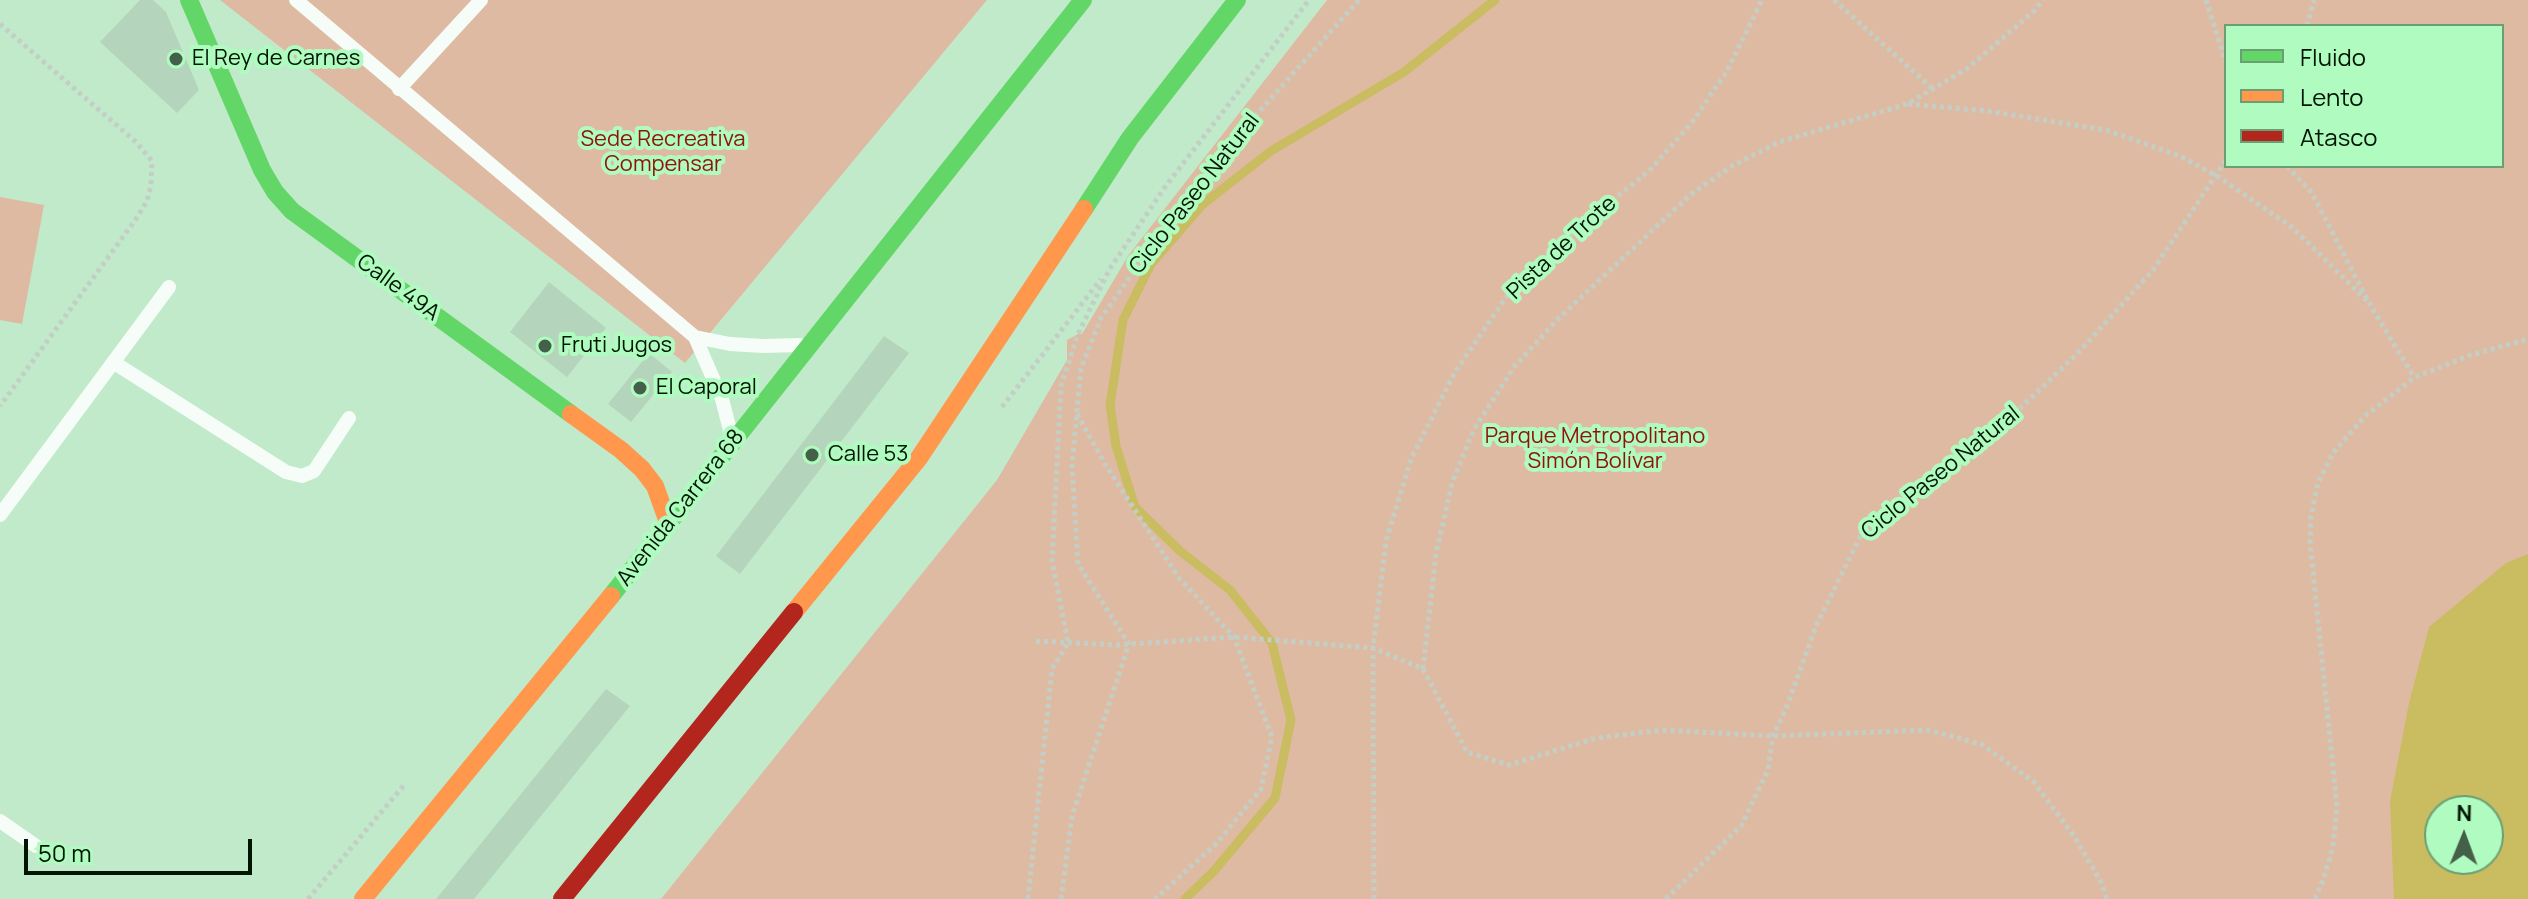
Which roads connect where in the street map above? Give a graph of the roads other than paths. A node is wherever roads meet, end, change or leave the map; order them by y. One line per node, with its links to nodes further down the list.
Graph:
1 (189, 0): 14 (main road, Calle 49A)
2 (296, 0): 6 (lane)
3 (481, 0): 6 (lane)
4 (1083, 0): 9 (main road, Avenida Carrera 68)
5 (1237, 0): 18 (main road)
6 (399, 89): 8 (lane)
7 (169, 287): 10 (lane)
8 (695, 337): 9 (lane); 12 (lane)
9 (809, 345): 12 (main road, Avenida Carrera 68)
10 (113, 362): 11 (lane); 13 (lane)
11 (349, 418)
12 (733, 443): 14 (main road, Avenida Carrera 68)
13 (0, 515)
14 (669, 525): 17 (main road, Avenida Carrera 68)
15 (0, 821): 16 (lane)
16 (36, 846)
17 (363, 899)
18 (562, 899)

